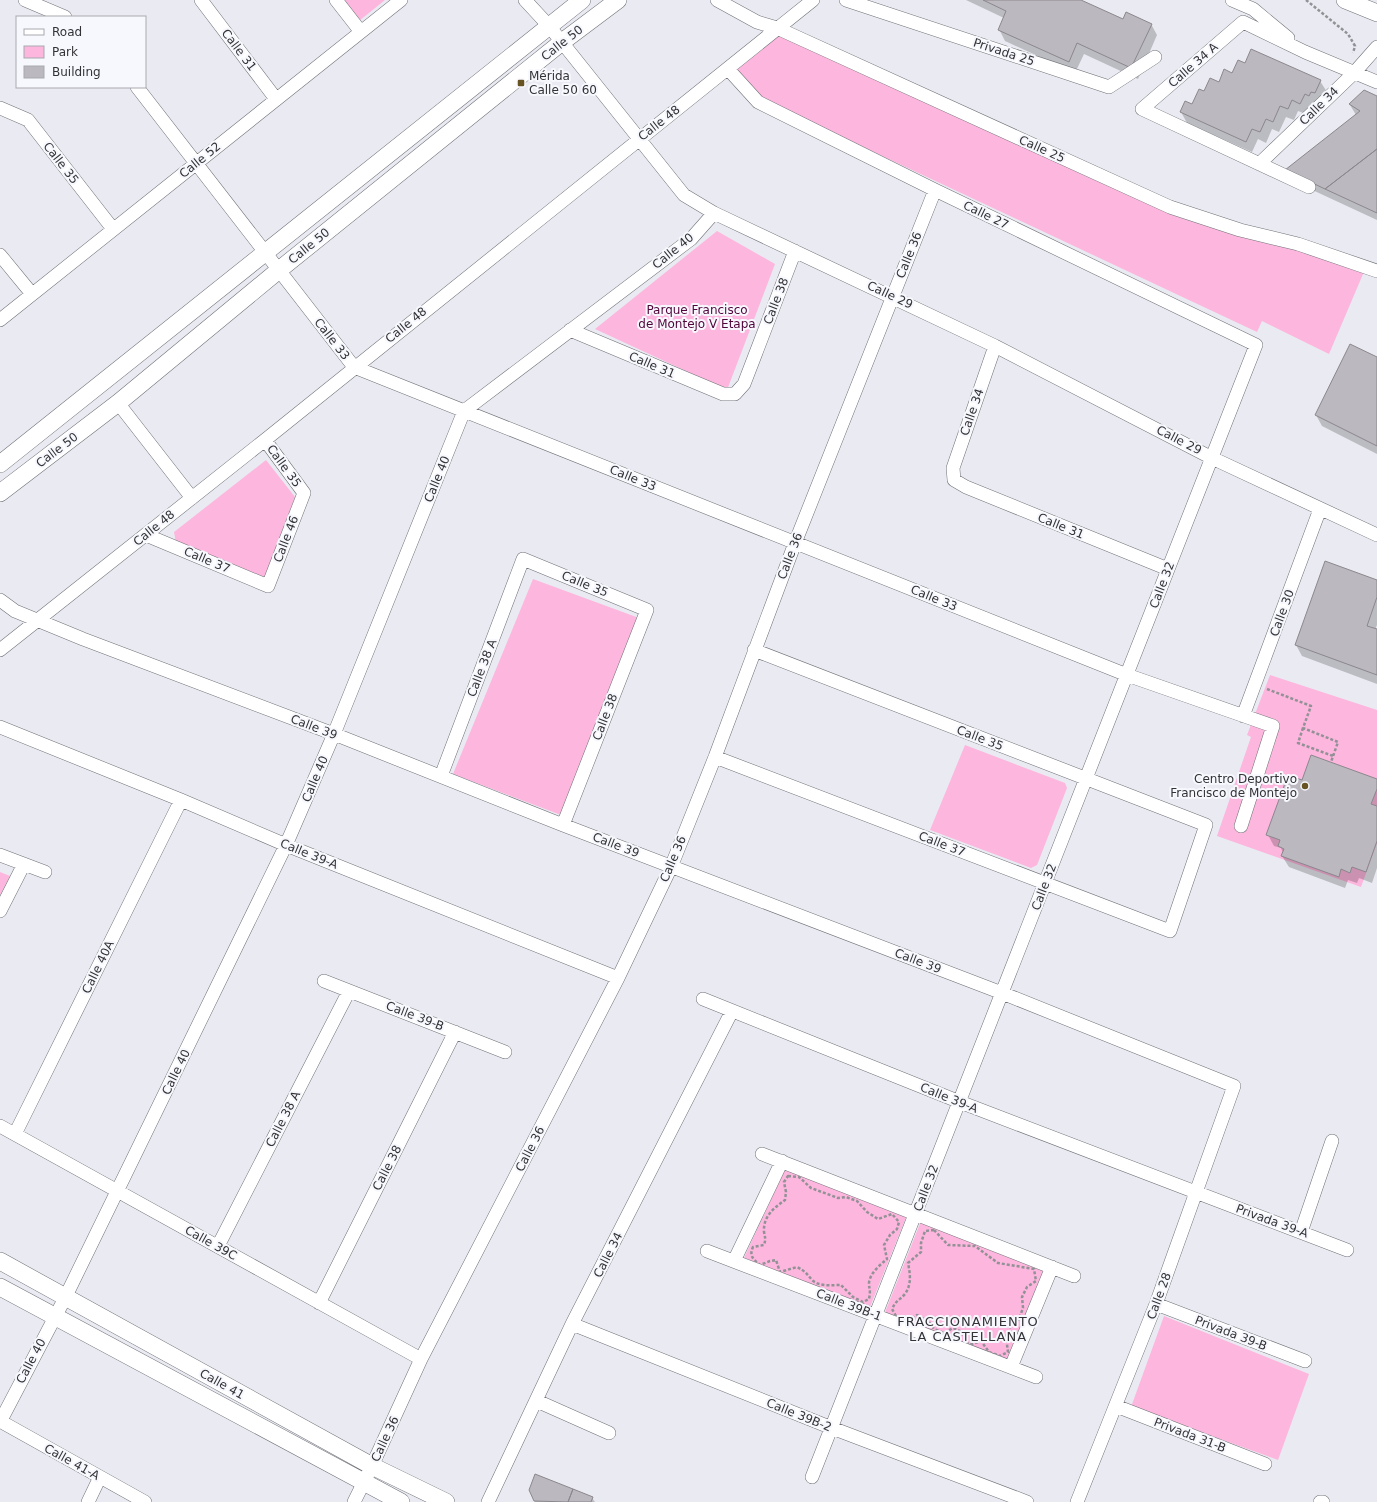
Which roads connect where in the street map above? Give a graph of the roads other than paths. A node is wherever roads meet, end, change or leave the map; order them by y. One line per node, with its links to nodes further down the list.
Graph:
1 (25, 0): 14 (street)
2 (202, 0): 26 (street, Calle 31)
3 (336, 0): 17 (street)
4 (401, 0): 17 (street, Calle 52)
5 (525, 0): 15 (street, Calle 29)
6 (582, 0): 15 (main road, Calle 50)
7 (618, 0): 18 (main road, Calle 50)
8 (717, 0): 16 (street, Calle 25)
9 (812, 0): 16 (street, Calle 48)
10 (846, 0): 21 (street, Privada 25)
11 (1232, 0): 20 (street)
12 (1345, 0): 13 (main road)
13 (1377, 14)
14 (63, 16)
15 (549, 26): 18 (street, Calle 29); 36 (main road, Calle 50)
16 (777, 28): 22 (street, Calle 48); 39 (street, Calle 25)
17 (361, 32): 26 (street, Calle 52)
18 (562, 42): 28 (street, Calle 29); 38 (main road, Calle 50)
19 (1377, 47): 23 (street, Calle 34)
20 (1305, 52): 23 (street); 30 (street, Calle 34 A)
21 (1155, 57)
22 (728, 69): 28 (street, Calle 48); 32 (street, Calle 27)
23 (1354, 72): 24 (street); 30 (street, Calle 34)
24 (1377, 82)
25 (138, 88): 29 (street, Calle 33)
26 (276, 99): 29 (street, Calle 52)
27 (0, 108): 34 (street, Calle 35)
28 (639, 139): 33 (street, Calle 29); 46 (street, Calle 48)
29 (196, 163): 34 (street, Calle 52); 36 (street, Calle 33)
30 (1259, 164): 31 (street)
31 (1308, 187)
32 (935, 190): 41 (street, Calle 36); 44 (street, Calle 27)
33 (714, 213): 35 (street, Calle 29); 43 (street, Calle 40)
34 (113, 229): 40 (street, Calle 52)
35 (795, 250): 41 (street, Calle 29); 47 (street, Calle 38)
36 (265, 252): 38 (street, Calle 33); 52 (main road, Calle 50)
37 (0, 254): 40 (street)
38 (279, 270): 46 (street, Calle 33); 48 (main road, Calle 50)
39 (1377, 271)
40 (32, 294): 42 (street, Calle 52)
41 (893, 297): 45 (street, Calle 29); 60 (street, Calle 36)
42 (0, 320)
43 (570, 330): 47 (street, Calle 31); 49 (street, Calle 40)
44 (1256, 345): 51 (street, Calle 32)
45 (995, 346): 51 (street, Calle 29); 53 (street, Calle 34)
46 (354, 367): 49 (street, Calle 33); 50 (street, Calle 48)
47 (735, 394)
48 (118, 403): 54 (main road, Calle 50); 56 (street)
49 (464, 411): 60 (street, Calle 33); 72 (street, Calle 40)
50 (265, 440): 55 (street, Calle 35); 56 (street, Calle 48)
51 (1212, 458): 57 (street, Calle 29); 62 (street, Calle 32)
52 (0, 464)
53 (954, 480): 62 (street, Calle 31)
54 (0, 493)
55 (304, 493): 63 (street, Calle 46)
56 (192, 498): 58 (street, Calle 48)
57 (1320, 509): 59 (street, Calle 29); 70 (street, Calle 30)
58 (146, 535): 63 (street, Calle 37); 66 (street, Calle 48)
59 (1377, 535)
60 (795, 543): 68 (street, Calle 36); 69 (street, Calle 33)
61 (523, 559): 65 (street, Calle 35); 74 (street, Calle 38 A)
62 (1168, 569): 69 (street, Calle 32)
63 (268, 586)
64 (0, 600): 66 (street, Calle 39)
65 (647, 610): 77 (street, Calle 38)
66 (37, 621): 67 (street, Calle 48); 72 (street, Calle 39)
67 (0, 650)
68 (754, 650): 73 (street, Calle 36); 75 (street, Calle 35)
69 (1127, 675): 70 (street, Calle 33); 75 (street, Calle 32)
70 (1243, 716): 78 (street, Calle 33)
71 (0, 728): 76 (street, Calle 39-A)
72 (334, 734): 74 (street, Calle 39); 79 (street, Calle 40)
73 (715, 757): 82 (street, Calle 36); 84 (street, Calle 37)
74 (441, 776): 77 (street, Calle 39)
75 (1086, 779): 84 (street, Calle 32); 86 (street, Calle 35)
76 (181, 800): 79 (street, Calle 39-A); 98 (street, Calle 40A)
77 (563, 825): 82 (street, Calle 39)
78 (1241, 826)
79 (286, 845): 87 (street, Calle 39-A); 102 (street, Calle 40)
80 (0, 855): 81 (street)
81 (24, 864): 83 (street); 85 (street)
82 (671, 867): 87 (street, Calle 36); 90 (street, Calle 39)
83 (45, 872)
84 (1046, 883): 86 (street, Calle 37); 90 (street, Calle 32)
85 (0, 911)
86 (1170, 931)
87 (618, 978): 120 (street, Calle 36)
88 (324, 981): 89 (street, Calle 39-B)
89 (349, 991): 93 (street, Calle 39-B); 106 (street, Calle 38 A)
90 (1002, 993): 95 (street, Calle 39); 96 (street, Calle 32)
91 (703, 999): 92 (street, Calle 39-A)
92 (732, 1012): 96 (street, Calle 39-A); 119 (street, Calle 34)
93 (455, 1032): 94 (street, Calle 39-B); 115 (street, Calle 38)
94 (505, 1052)
95 (1234, 1086): 103 (street, Calle 28)
96 (960, 1102): 103 (street, Calle 39-A); 104 (street, Calle 32)
97 (0, 1126): 98 (street, Calle 39C)
98 (15, 1134): 102 (street, Calle 39C)
99 (1332, 1141): 105 (street)
100 (762, 1154): 101 (street)
101 (782, 1161): 104 (street); 110 (street)
102 (118, 1191): 106 (street, Calle 39C); 114 (street, Calle 40)
103 (1196, 1194): 105 (street, Privada 39-A); 116 (street, Calle 28)
104 (916, 1214): 111 (street); 117 (street, Calle 32)
105 (1301, 1232): 108 (street, Privada 39-A)
106 (218, 1246): 115 (street, Calle 39C)
107 (707, 1250): 110 (street, Calle 39B-1)
108 (1347, 1250)
109 (0, 1261): 114 (main road, Calle 41)
110 (734, 1261): 117 (street, Calle 39B-1)
111 (1052, 1267): 112 (street); 122 (street)
112 (1074, 1276)
113 (0, 1286): 118 (main road, Calle 41)
114 (65, 1298): 118 (street, Calle 40); 130 (main road, Calle 41)
115 (319, 1303): 120 (street, Calle 39C)
116 (1156, 1304): 121 (street, Privada 39-B); 125 (street, Calle 28)
117 (876, 1315): 122 (street, Calle 39B-1); 127 (street, Calle 32)
118 (55, 1317): 126 (street, Calle 40); 133 (main road, Calle 41)
119 (572, 1324): 124 (street, Calle 34); 127 (street, Calle 39B-2)
120 (421, 1359): 130 (street, Calle 36)
121 (1305, 1361)
122 (1010, 1367): 123 (street, Calle 39B-1)
123 (1036, 1377)
124 (537, 1400): 128 (street); 139 (street, Calle 34)
125 (1116, 1406): 129 (street, Privada 31-B); 141 (street, Calle 28)
126 (0, 1421): 132 (street, Calle 41-A)
127 (832, 1428): 131 (street, Calle 32); 140 (street, Calle 39B-2)
128 (609, 1433)
129 (1265, 1464)
130 (372, 1466): 133 (street, Calle 36); 138 (main road, Calle 41)
131 (812, 1477)
132 (100, 1478): 134 (street); 135 (street, Calle 41-A)
133 (363, 1482): 136 (street, Calle 36); 137 (main road, Calle 41)
134 (88, 1502)
135 (145, 1502)
136 (354, 1502)
137 (401, 1502)
138 (446, 1502)
139 (488, 1502)
140 (1027, 1502)
141 (1077, 1502)

